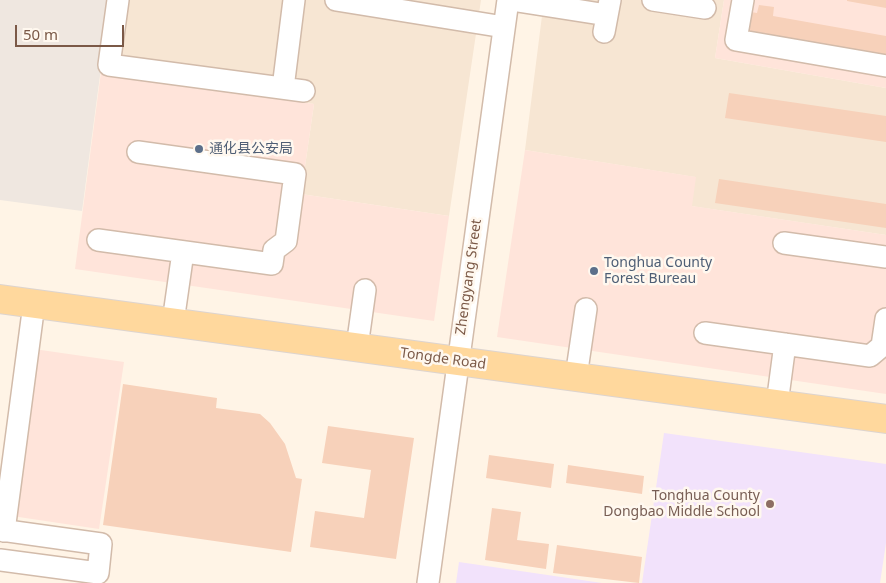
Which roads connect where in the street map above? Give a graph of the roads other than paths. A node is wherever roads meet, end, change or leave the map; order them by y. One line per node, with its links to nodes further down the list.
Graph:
1 (118, 0): 12 (street)
2 (294, 0): 12 (street)
3 (336, 0): 7 (street)
4 (510, 0): 9 (street); 10 (street, Zhengyang Street)
5 (653, 0): 8 (street)
6 (743, 0): 11 (street)
7 (368, 2): 10 (street)
8 (705, 8)
9 (607, 16)
10 (504, 26): 29 (street, Zhengyang Street)
11 (886, 66)
12 (283, 88): 13 (street)
13 (304, 92)
14 (138, 152): 17 (street)
15 (98, 240): 17 (street)
16 (784, 243): 18 (street)
17 (182, 252): 25 (street)
18 (886, 257)
19 (365, 290): 28 (street)
20 (0, 299): 25 (main road, Tongde Road)
21 (586, 309): 30 (street)
22 (0, 315): 23 (main road, Tongde Road)
23 (32, 319): 29 (main road, Tongde Road); 34 (street)
24 (886, 319): 27 (street)
25 (173, 322): 28 (main road, Tongde Road)
26 (705, 334): 27 (street)
27 (785, 344): 31 (street)
28 (357, 347): 29 (main road, Tongde Road)
29 (457, 369): 30 (main road, Tongde Road); 33 (main road, Tongde Road); 36 (street, Zhengyang Street)
30 (576, 377): 31 (main road, Tongde Road)
31 (777, 404): 32 (main road, Tongde Road)
32 (886, 419)
33 (886, 435)
34 (2, 530): 35 (street)
35 (0, 560)
36 (428, 583)

